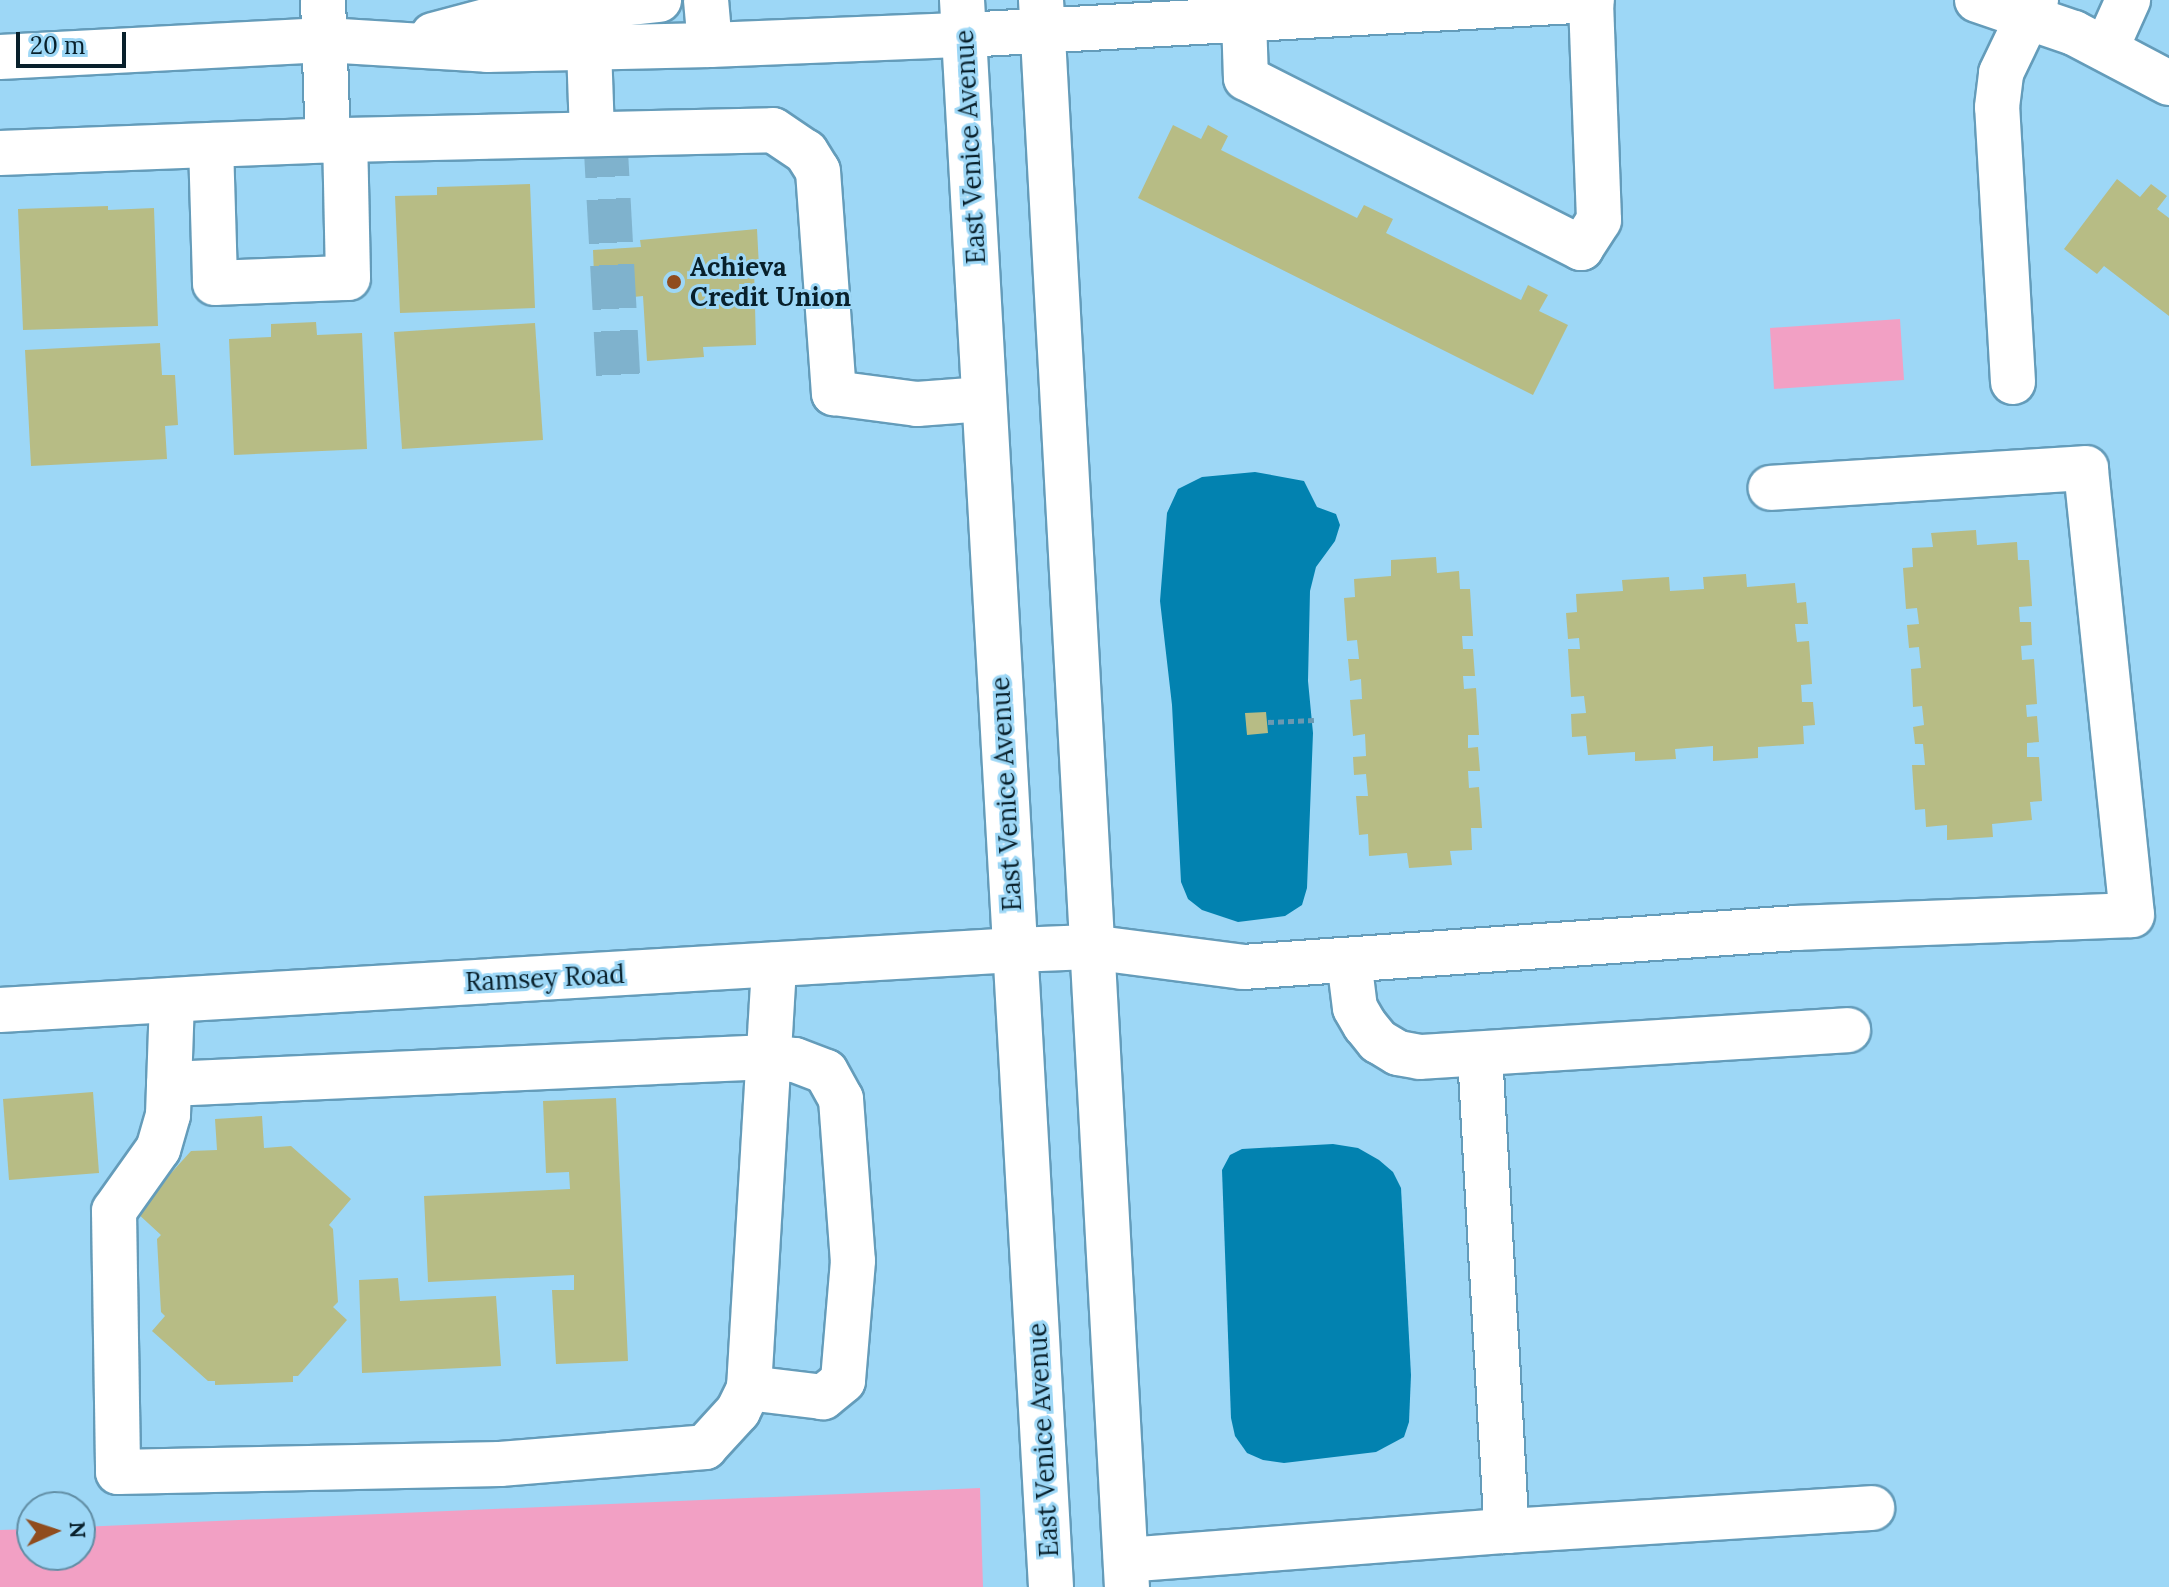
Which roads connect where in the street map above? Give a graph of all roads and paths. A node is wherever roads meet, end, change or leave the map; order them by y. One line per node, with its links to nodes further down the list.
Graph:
1 (659, 0): 11 (main road)
2 (706, 0): 12 (main road)
3 (1591, 0): 9 (main road); 9 (main road)
4 (1977, 0): 6 (main road)
5 (2128, 0): 13 (main road)
6 (2032, 8): 13 (main road); 20 (main road)
7 (1042, 15): 8 (main road); 9 (main road); 25 (main road)
8 (963, 18): 12 (main road); 21 (main road, East Venice Avenue)
9 (1244, 19)
10 (324, 20): 11 (main road); 14 (main road); 17 (main road)
11 (588, 28): 12 (main road); 16 (main road)
12 (710, 45)
13 (2106, 49): 15 (main road)
14 (0, 57)
15 (2169, 83)
16 (592, 133): 17 (main road); 21 (main road)
17 (337, 140): 18 (main road); 18 (main road)
18 (211, 145): 19 (main road)
19 (0, 153)
20 (2013, 382)
21 (984, 399): 26 (main road, East Venice Avenue)
22 (1771, 488): 27 (main road, Ramsey Road)
23 (1314, 720): 24 (path)
24 (1268, 722)
25 (1090, 947): 26 (main road, Ramsey Road); 27 (main road, Ramsey Road); 38 (main road)
26 (1015, 950): 28 (main road, Ramsey Road); 39 (main road, East Venice Avenue)
27 (1349, 960): 32 (main road)
28 (774, 965): 29 (main road, Ramsey Road); 33 (main road)
29 (172, 1000): 30 (main road, Ramsey Road); 34 (main road)
30 (0, 1010)
31 (1848, 1030): 32 (main road)
32 (1480, 1054): 37 (main road)
33 (769, 1057): 34 (main road); 35 (main road); 35 (main road)
34 (169, 1084): 35 (main road)
35 (749, 1388)
36 (1872, 1508): 37 (main road)
37 (1507, 1531): 38 (main road)
38 (1127, 1573)
39 (1053, 1576)

